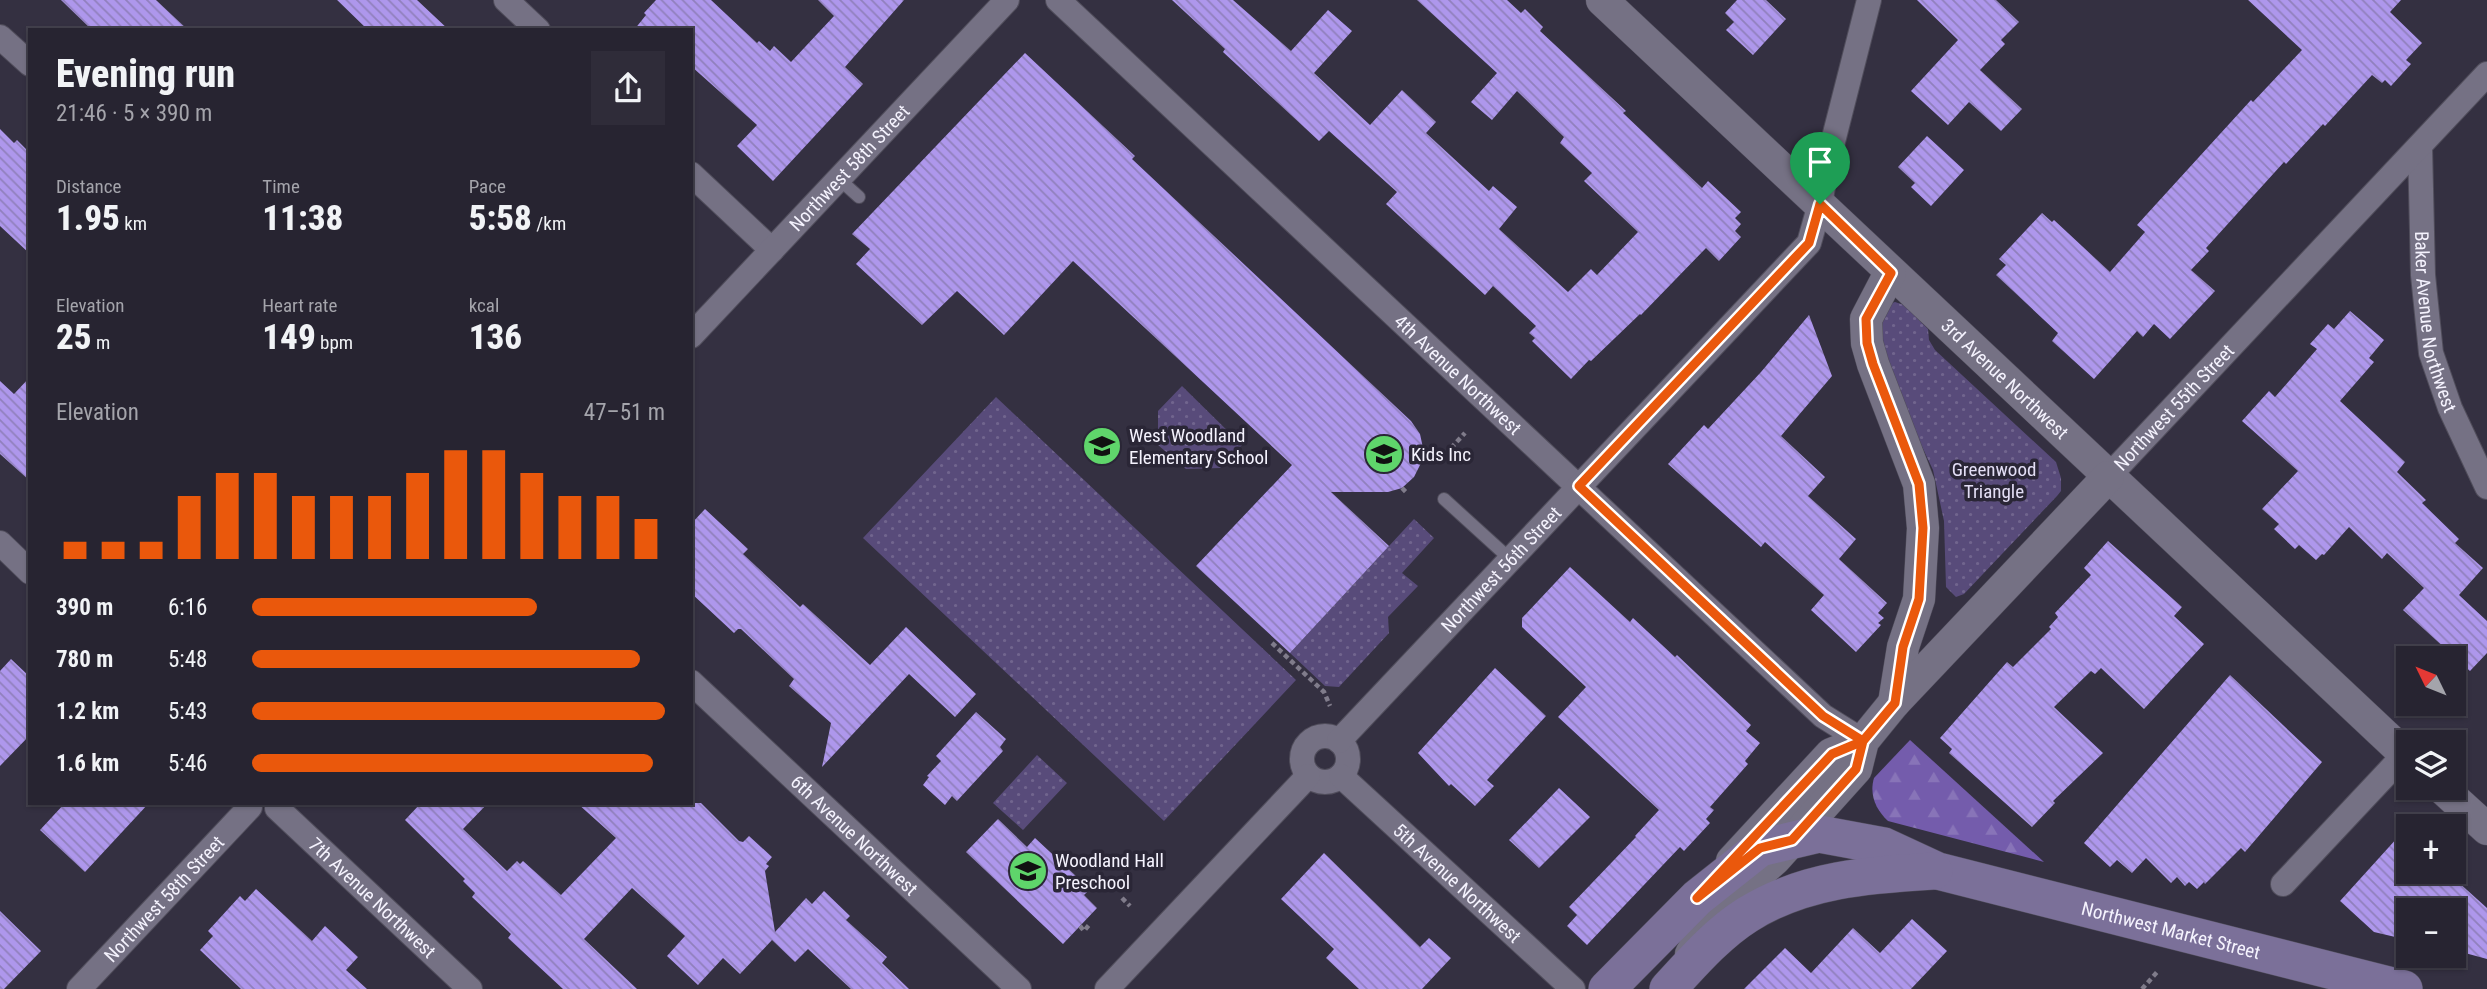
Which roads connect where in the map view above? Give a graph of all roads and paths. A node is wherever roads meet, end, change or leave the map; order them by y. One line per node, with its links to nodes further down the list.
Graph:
1 (506, 0): 6 (street)
2 (1007, 0): 12 (street, Northwest 58th Street)
3 (1058, 0): 21 (street, 4th Avenue Northwest)
4 (1602, 0): 14 (street, 3rd Avenue Northwest)
5 (1869, 0): 14 (street, Northwest 56th Street)
6 (536, 28)
7 (0, 37): 8 (street)
8 (28, 63)
9 (2487, 74): 10 (street, Northwest 55th Street)
10 (2420, 146): 20 (street, Northwest 55th Street); 22 (street, Baker Avenue Northwest)
11 (693, 176): 15 (street)
12 (839, 179): 13 (lane); 15 (street, Northwest 58th Street)
13 (859, 197)
14 (1820, 204): 16 (street, 3rd Avenue Northwest); 21 (street, Northwest 56th Street)
15 (772, 250): 17 (street, Northwest 58th Street)
16 (1891, 273): 20 (street, 3rd Avenue Northwest); 31 (street)
17 (693, 334)
18 (1465, 433): 19 (path)
19 (1451, 447)
20 (2108, 477): 31 (street, Northwest 55th Street); 35 (street, 3rd Avenue Northwest)
21 (1579, 486): 27 (street, Northwest 56th Street); 34 (street, 4th Avenue Northwest)
22 (2487, 487)
23 (1402, 488): 24 (path)
24 (1408, 494)
25 (1444, 499): 27 (lane)
26 (0, 543): 28 (street)
27 (1510, 559): 33 (street, Northwest 56th Street)
28 (28, 570)
29 (1272, 643): 32 (path)
30 (693, 684): 55 (street, 6th Avenue Northwest)
31 (1895, 703): 34 (street, Northwest 55th Street)
32 (1330, 706)
33 (1339, 741): 37 (street); 38 (street)
34 (1863, 741): 43 (street, Northwest 55th Street); 47 (street, Northwest 55th Street)
35 (2396, 745)
36 (2396, 766): 45 (street)
37 (1308, 776): 38 (street); 56 (street)
38 (1341, 776): 57 (street, 5th Avenue Northwest)
39 (2455, 800): 42 (street)
40 (248, 805): 41 (street); 53 (street, Northwest 58th Street)
41 (279, 805): 54 (street, 7th Avenue Northwest)
42 (2487, 829)
43 (1792, 840): 44 (main road, Northwest Market Street); 47 (main road, Northwest Market Street); 52 (street, Northwest 55th Street)
44 (1938, 871): 52 (main road, Northwest Market Street); 60 (main road, Northwest Market Street)
45 (2283, 884)
46 (1122, 898): 48 (path)
47 (1697, 898): 58 (main road, Northwest Market Street)
48 (1130, 905)
49 (1089, 925): 50 (path)
50 (1080, 926)
51 (2159, 970): 59 (path)
52 (1672, 985)
53 (79, 989)
54 (470, 989)
55 (1019, 989)
56 (1107, 989)
57 (1573, 989)
58 (1607, 989)
59 (2142, 989)
60 (2404, 989)

